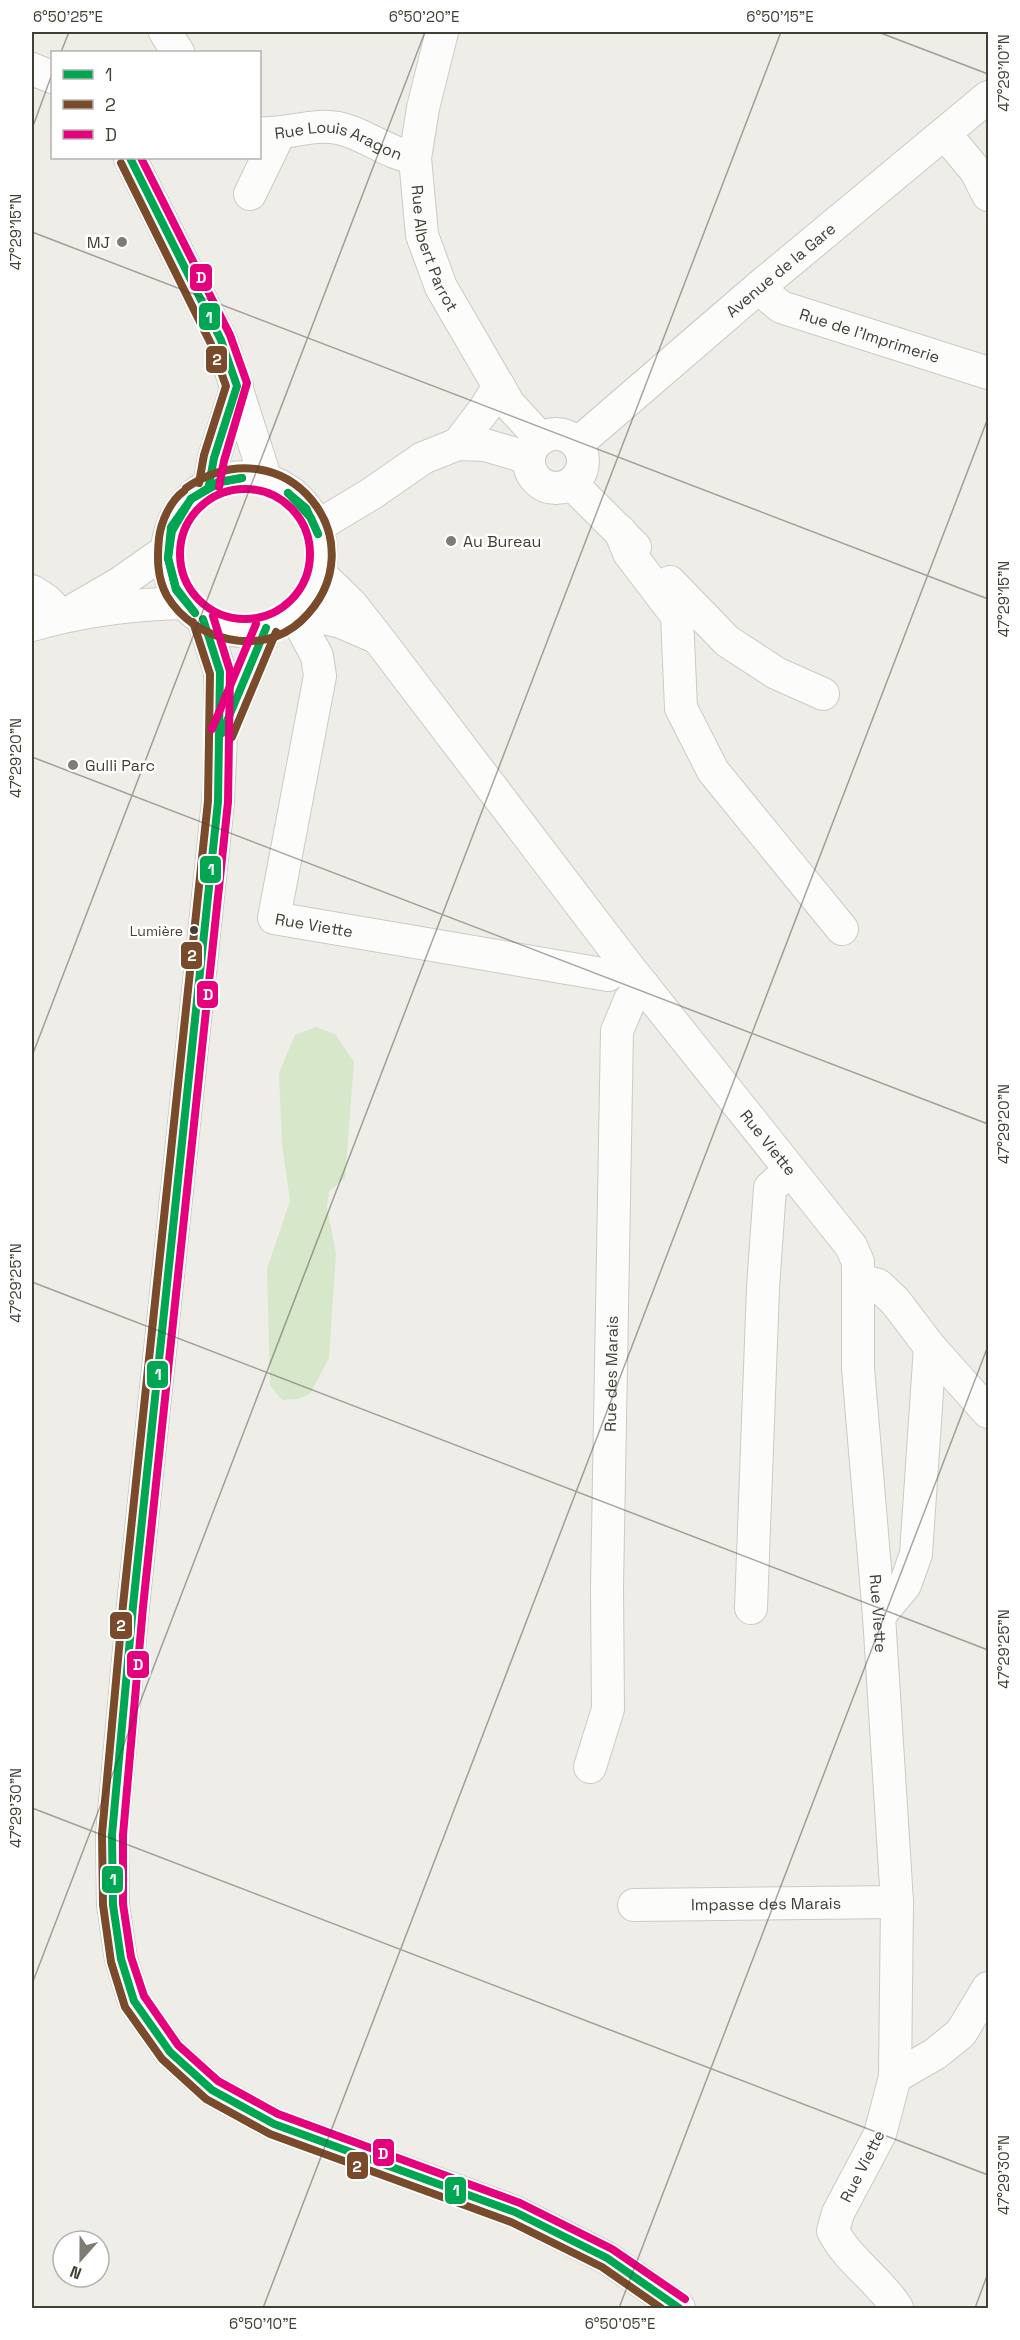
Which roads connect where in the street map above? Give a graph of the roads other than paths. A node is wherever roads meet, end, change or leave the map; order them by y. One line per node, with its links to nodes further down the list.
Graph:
1 (165, 32): 3 (street)
2 (442, 32): 9 (street, Rue Albert Parrot)
3 (177, 51)
4 (32, 69): 5 (street)
5 (51, 77)
6 (988, 97): 8 (street, Avenue de la Gare)
7 (269, 134): 9 (street, Rue Louis Aragon); 11 (street)
8 (945, 134): 12 (street); 13 (street, Avenue de la Gare)
9 (415, 158): 16 (street, Rue Albert Parrot)
10 (130, 159): 15 (street)
11 (250, 194)
12 (988, 195)
13 (758, 288): 14 (street, Rue de l'Imprimerie); 18 (street, Avenue de la Gare)
14 (988, 373)
15 (237, 386): 20 (street); 22 (street)
16 (499, 386): 17 (street); 19 (street, Rue Albert Parrot)
17 (458, 444): 19 (street); 23 (street)
18 (577, 444): 19 (street); 21 (street)
19 (535, 448): 21 (street)
20 (266, 480): 22 (street); 23 (street)
21 (572, 484): 24 (street)
22 (209, 485): 25 (street)
23 (316, 527): 26 (street)
24 (620, 531): 34 (street); 36 (street)
25 (167, 550): 28 (street); 30 (street)
26 (319, 573): 29 (street); 33 (street, Rue Viette)
27 (32, 591): 30 (street)
28 (194, 611): 30 (street); 32 (street); 35 (street)
29 (295, 612): 32 (street); 33 (street, Rue Viette); 37 (street, Rue Viette)
30 (62, 616): 31 (street)
31 (32, 625)
32 (267, 628): 35 (street)
33 (377, 637): 37 (street, Rue Viette)
34 (823, 694)
35 (221, 735): 49 (street)
36 (842, 929)
37 (635, 975): 38 (street, Rue Viette); 44 (street, Rue des Marais)
38 (789, 1171): 39 (street, Rue Viette); 42 (street)
39 (860, 1281): 40 (street); 43 (street, Rue Viette)
40 (930, 1347): 41 (street); 43 (street)
41 (988, 1412)
42 (751, 1608)
43 (879, 1616): 45 (street, Rue Viette)
44 (590, 1767)
45 (897, 1902): 46 (street, Impasse des Marais); 48 (street, Rue Viette)
46 (634, 1905)
47 (988, 1988): 48 (street)
48 (895, 2077): 50 (street, Rue Viette)
49 (679, 2308)
50 (897, 2308)

